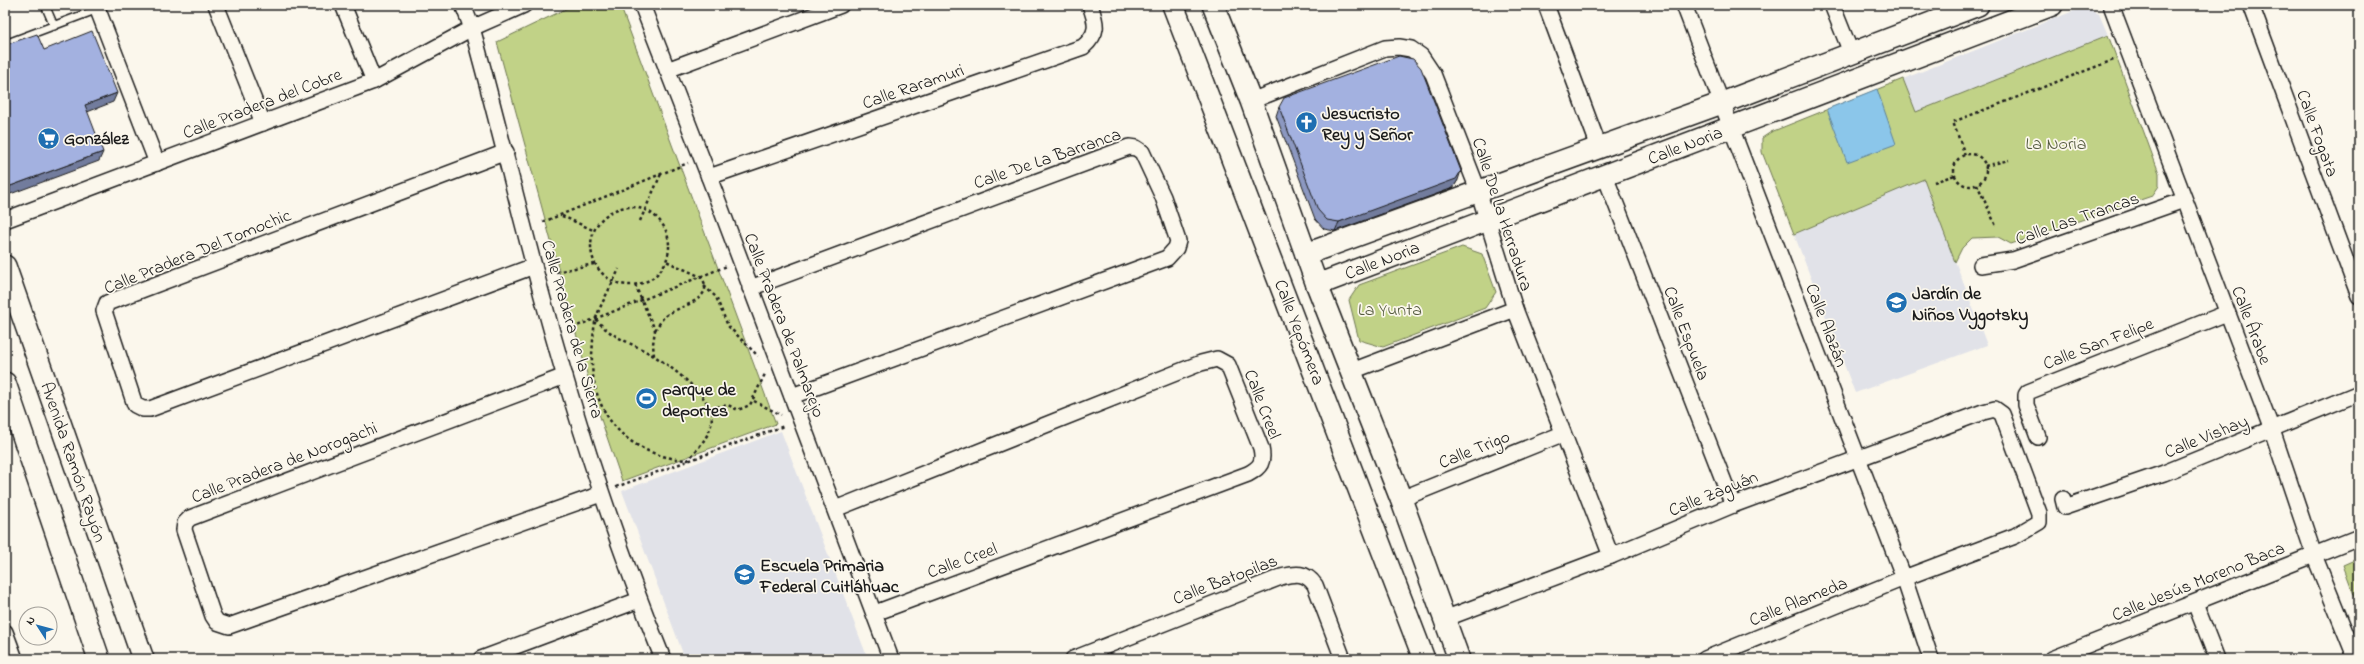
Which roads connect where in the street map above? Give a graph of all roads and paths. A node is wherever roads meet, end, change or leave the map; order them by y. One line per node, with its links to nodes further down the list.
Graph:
1 (46, 5): 19 (lane)
2 (216, 5): 28 (street)
3 (343, 5): 25 (street)
4 (463, 5): 20 (street, Calle Pradera de la Sierra)
5 (524, 5): 20 (street, Calle Pradera del Cobre)
6 (642, 5): 24 (street, Calle Pradera de Palmarejo)
7 (841, 5): 24 (street)
8 (1090, 5): 40 (street, Calle Raramuri)
9 (1173, 5): 117 (main road, Calle Yepómera)
10 (1213, 5): 26 (main road, Calle Yepómera)
11 (1546, 5): 30 (street)
12 (1684, 5): 27 (street, Calle Alazán)
13 (1832, 5): 23 (street)
14 (2052, 5): 29 (main road, Calle Noria)
15 (2111, 5): 22 (street, Calle Árabe)
16 (2251, 5): 68 (street, Calle Fogata)
17 (1973, 6): 23 (main road, Calle Noria)
18 (97, 7): 19 (lane); 35 (street)
19 (54, 26): 21 (lane)
20 (472, 28): 25 (street, Calle Pradera del Cobre); 31 (street, Calle Pradera de la Sierra)
21 (5, 44)
22 (2129, 54): 32 (path); 44 (street, Calle Árabe)
23 (1852, 55): 27 (main road, Calle Noria)
24 (667, 70): 33 (street, Calle Pradera de Palmarejo)
25 (374, 81): 28 (street, Calle Pradera del Cobre)
26 (1251, 101): 43 (street, Calle De La Herradura); 53 (main road, Calle Yepómera)
27 (1722, 103): 29 (street, Calle Alazán); 30 (main road, Calle Noria)
28 (263, 123): 35 (street, Calle Pradera del Cobre)
29 (1732, 128): 39 (main road, Calle Noria); 91 (street, Calle Alazán)
30 (1599, 147): 43 (main road, Calle Noria)
31 (506, 152): 59 (street, Calle Pradera de la Sierra); 59 (street, Calle Pradera Del Tomochic)
32 (1965, 155): 36 (path); 38 (path)
33 (701, 157): 37 (path); 40 (street, Calle Pradera de Palmarejo)
34 (2009, 160): 36 (path)
35 (157, 164): 47 (street, Calle Pradera del Cobre)
36 (1985, 166): 42 (path)
37 (662, 174): 45 (path); 46 (path)
38 (1955, 175): 41 (path); 42 (path)
39 (1605, 176): 48 (main road, Calle Noria); 97 (street, Calle Espuela)
40 (709, 177): 55 (street, Calle Pradera de Palmarejo)
41 (1934, 182)
42 (1976, 184): 51 (path)
43 (1478, 190): 48 (street, Calle De La Herradura); 53 (main road, Calle Noria)
44 (2184, 200): 57 (street, Calle Las Trancas); 71 (street, Calle Árabe)
45 (645, 209): 49 (path); 52 (path); 54 (path)
46 (562, 216): 50 (path); 52 (path)
47 (5, 220)
48 (1486, 220): 65 (main road, Calle Noria); 70 (street, Calle De La Herradura)
49 (640, 221)
50 (543, 222)
51 (1996, 226)
52 (593, 230): 56 (path)
53 (1306, 254): 65 (main road, Calle Yepómera)
54 (666, 261): 62 (path); 64 (path)
55 (740, 261): 62 (path); 67 (street, Calle Pradera de Palmarejo)
56 (594, 264): 61 (path); 63 (path)
57 (1981, 265)
58 (5, 266): 111 (main road, Avenida Ramón Rayón)
59 (534, 266): 74 (street, Calle Pradera de la Sierra)
60 (619, 269): 63 (path)
61 (556, 272)
62 (701, 277): 66 (path); 69 (path)
63 (613, 282): 64 (path); 72 (path)
64 (635, 285): 69 (path)
65 (1317, 285): 77 (main road, Calle Yepómera)
66 (704, 286): 73 (path); 76 (path)
67 (750, 288): 82 (street, Calle Pradera de Palmarejo); 82 (street, Calle De La Barranca)
68 (2359, 296)
69 (641, 301): 72 (path); 73 (path)
70 (1515, 309): 77 (street); 89 (street, Calle De La Herradura)
71 (2227, 313): 88 (street, Calle Árabe); 90 (street, Calle San Felipe)
72 (596, 319): 74 (path); 75 (path); 92 (path)
73 (655, 330): 75 (path)
74 (553, 336): 79 (street, Calle Pradera de la Sierra)
75 (654, 356): 84 (path)
76 (758, 356)
77 (1352, 371): 95 (main road, Calle Yepómera)
78 (765, 374): 83 (path)
79 (565, 376): 94 (street, Calle Pradera de la Sierra); 94 (street, Calle Pradera de Norogachi)
80 (5, 383): 110 (main road)
81 (2359, 393): 88 (street, Calle Vishay)
82 (792, 396): 98 (street, Calle Pradera de Palmarejo)
83 (754, 401): 84 (path); 86 (path)
84 (711, 408): 92 (path)
85 (1998, 411): 91 (street, Calle Zaguán); 102 (street, Calle Alameda)
86 (781, 415)
87 (784, 426): 92 (path)
88 (2272, 430): 96 (street, Calle Vishay); 100 (street, Calle Árabe)
89 (1562, 434): 95 (street, Calle Trigo); 101 (street, Calle De La Herradura)
90 (2038, 438)
91 (1858, 459): 97 (street, Calle Zaguán); 102 (street, Calle Alazán)
92 (688, 460): 93 (path)
93 (616, 487)
94 (601, 494): 103 (street, Calle Pradera de la Sierra)
95 (1401, 499): 106 (main road, Calle Yepómera)
96 (2064, 503)
97 (1733, 505): 101 (street, Calle Zaguán)
98 (835, 509): 105 (street, Calle Pradera de Palmarejo); 105 (street, Calle Creel)
99 (2359, 537): 100 (street, Calle Jesús Moreno Baca)
100 (2314, 555): 104 (street, Calle Jesús Moreno Baca); 122 (street, Calle Árabe)
101 (1611, 556): 106 (street, Calle Zaguán)
102 (1904, 578): 119 (street, Calle Alameda); 120 (street, Calle Alazán)
103 (639, 600): 112 (street); 113 (street, Calle Pradera de la Sierra)
104 (2195, 603): 108 (street, Calle Jesús Moreno Baca); 121 (street)
105 (875, 613): 114 (street, Calle Pradera de Palmarejo)
106 (1444, 619): 118 (main road, Calle Yepómera)
107 (5, 632): 109 (street)
108 (2060, 657)
109 (15, 659)
110 (99, 659)
111 (143, 659)
112 (481, 659)
113 (663, 659)
114 (891, 659)
115 (1073, 659): 116 (street, Calle Batopilas)
116 (1343, 659)
117 (1424, 659)
118 (1459, 659)
119 (1705, 659)
120 (1931, 659)
121 (2216, 659)
122 (2356, 659)

